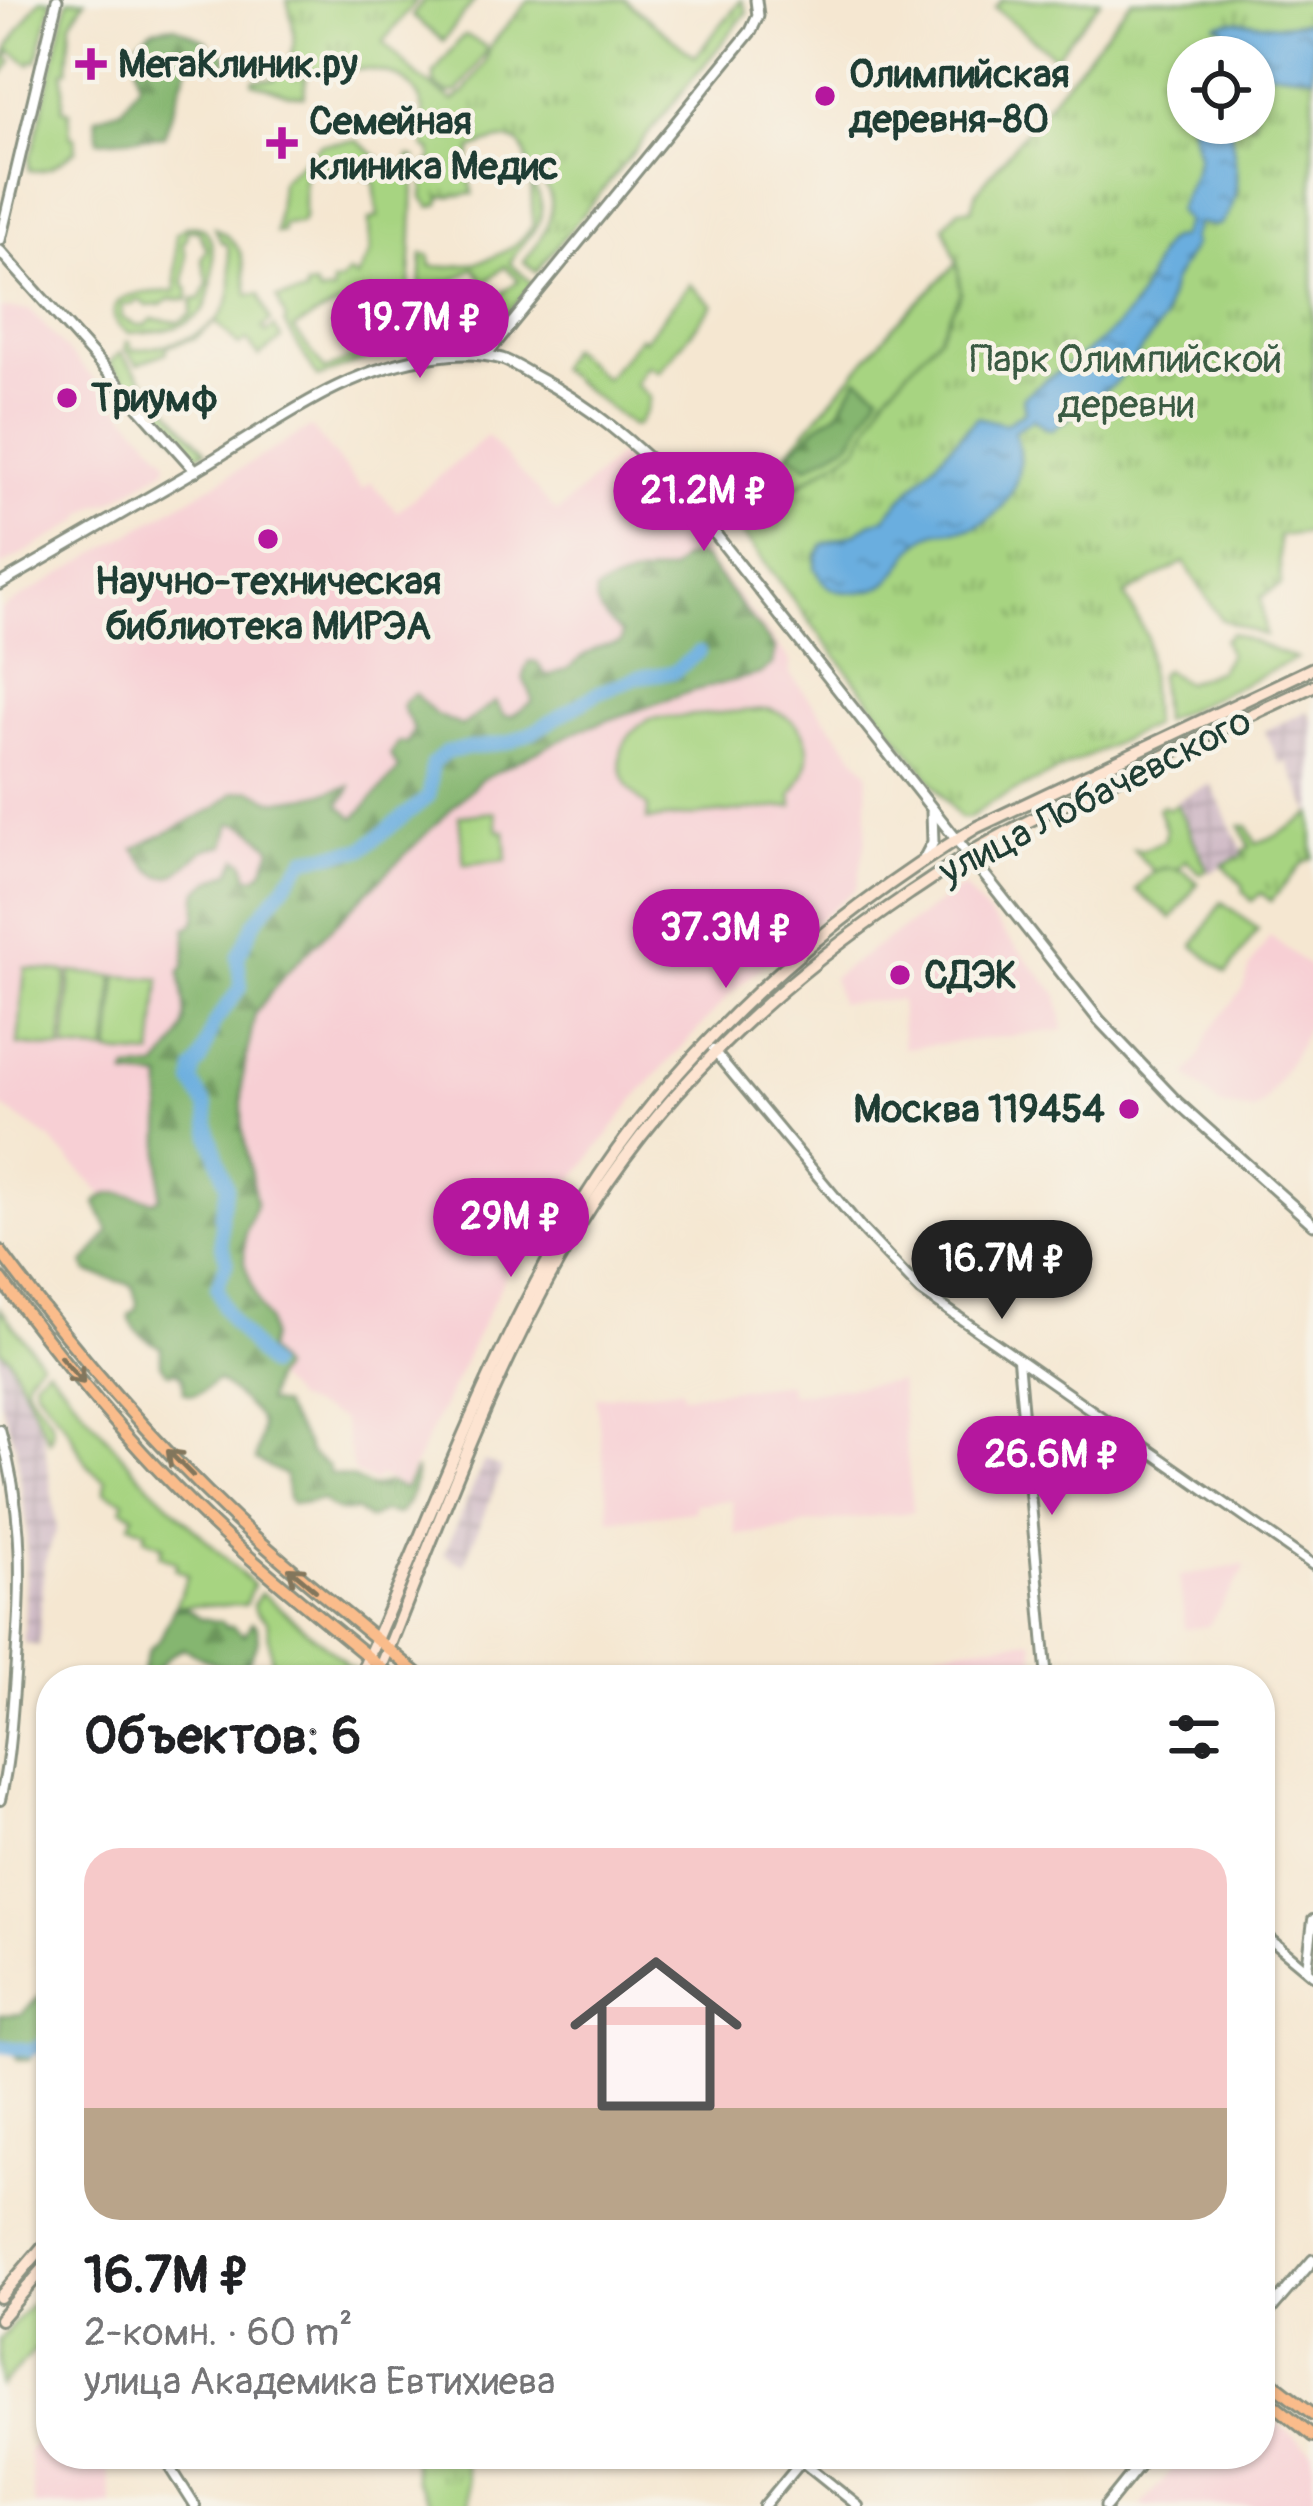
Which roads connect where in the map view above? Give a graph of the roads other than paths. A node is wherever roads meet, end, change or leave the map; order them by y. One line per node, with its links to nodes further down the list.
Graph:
1 (57, 0): 3 (street)
2 (756, 0): 5 (street)
3 (0, 240)
4 (0, 251): 6 (street)
5 (486, 355): 6 (street); 10 (street)
6 (196, 471): 7 (street)
7 (0, 584)
8 (1313, 668): 11 (main road, улица Лобачевского)
9 (1313, 686): 12 (main road, улица Лобачевского)
10 (931, 807): 11 (street); 13 (street)
11 (956, 840): 12 (street); 13 (main road, улица Лобачевского)
12 (968, 855): 14 (main road, улица Лобачевского); 15 (street)
13 (920, 865): 14 (main road, улица Лобачевского)
14 (712, 1046): 18 (street); 21 (main road, улица Лобачевского); 22 (main road, улица Лобачевского)
15 (1313, 1224)
16 (0, 1251): 21 (main road, one-way to 16)
17 (0, 1278): 23 (main road, one-way to 23)
18 (1018, 1360): 20 (street); 28 (street)
19 (0, 1430): 29 (street)
20 (1313, 1565)
21 (375, 1638): 22 (main road); 23 (main road, улица Лобачевского)
22 (388, 1649): 26 (main road, улица Лобачевского); 27 (main road)
23 (367, 1657): 24 (main road, улица Лобачевского); 25 (main road)
24 (364, 1665)
25 (372, 1665)
26 (382, 1665)
27 (407, 1665)
28 (1045, 1665)
29 (0, 1800)
30 (1313, 1920): 32 (street)
31 (1275, 1943): 32 (street)
32 (1310, 1972)
33 (36, 2255): 36 (main road)
34 (1313, 2260): 37 (street)
35 (36, 2277): 38 (main road)
36 (0, 2297)
37 (1275, 2304)
38 (0, 2319)
39 (1275, 2384): 41 (main road)
40 (1275, 2404): 42 (main road)
41 (1313, 2414)
42 (1313, 2436)
43 (172, 2469): 47 (street)
44 (794, 2469): 48 (street)
45 (817, 2469): 49 (street)
46 (1134, 2469): 50 (street)
47 (195, 2506)
48 (764, 2506)
49 (858, 2506)
50 (1106, 2506)

